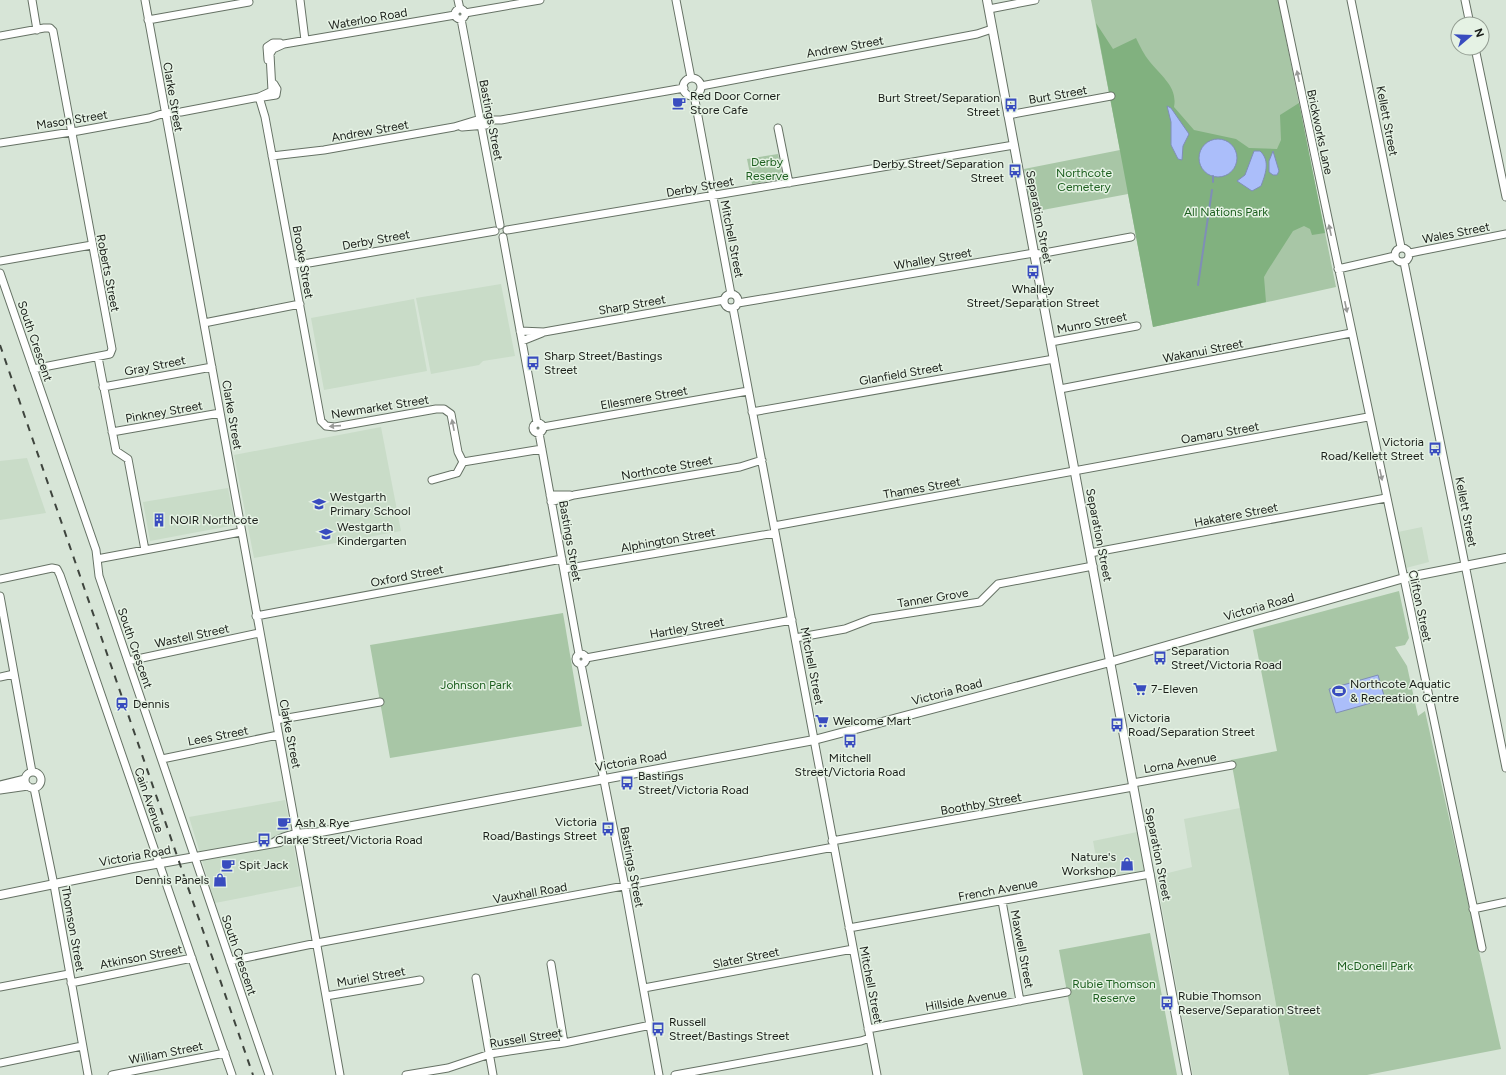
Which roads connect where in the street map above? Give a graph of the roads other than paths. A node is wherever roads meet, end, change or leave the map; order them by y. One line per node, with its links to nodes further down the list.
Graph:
1 (32, 0): 17 (street)
2 (145, 0): 16 (street, Clarke Street)
3 (300, 0): 20 (street)
4 (458, 0): 14 (street, Bastings Street)
5 (540, 0): 14 (street, Waterloo Road)
6 (676, 0): 22 (street)
7 (987, 0): 13 (street, Separation Street)
8 (1035, 0): 13 (street)
9 (1282, 0): 53 (street, Brickworks Lane, one-way to 9)
10 (1351, 0): 46 (street, Kellett Street)
11 (1465, 0): 15 (street)
12 (249, 2): 16 (street)
13 (989, 9): 18 (street, Separation Street)
14 (460, 14): 20 (street, Waterloo Road); 31 (street, Bastings Street)
15 (1468, 16)
16 (148, 20): 29 (street, Clarke Street)
17 (37, 30): 19 (street); 33 (street, Roberts Street)
18 (992, 30): 23 (street, Andrew Street); 30 (street, Separation Street)
19 (0, 36)
20 (308, 40): 25 (street, Waterloo Road)
21 (1477, 56): 39 (street)
22 (691, 78): 23 (street); 24 (street)
23 (701, 86): 26 (street)
24 (684, 88): 26 (street); 31 (street, Andrew Street)
25 (274, 94): 28 (street, Mason Street)
26 (694, 95): 38 (street, Mitchell Street)
27 (1111, 96): 30 (street, Burt Street)
28 (262, 97): 29 (street, Mason Street); 36 (street, Brooke Street)
29 (166, 115): 33 (street, Mason Street); 59 (street, Clarke Street)
30 (1008, 115): 35 (street, Separation Street)
31 (481, 123): 36 (street, Andrew Street); 40 (street, Bastings Street)
32 (778, 128): 37 (street)
33 (71, 132): 34 (street, Mason Street); 45 (street, Roberts Street)
34 (0, 144)
35 (1014, 145): 37 (street, Derby Street); 47 (street, Separation Street)
36 (273, 159): 52 (street, Brooke Street)
37 (789, 183): 38 (street, Derby Street)
38 (712, 196): 41 (street, Derby Street); 55 (street, Mitchell Street)
39 (1506, 197)
40 (497, 228): 41 (street); 43 (street); 52 (street, Derby Street)
41 (507, 230): 43 (street)
42 (1506, 234): 48 (street, Wales Street)
43 (503, 237): 61 (street, Bastings Street)
44 (1131, 237): 47 (street, Whalley Street)
45 (92, 245): 50 (street); 66 (street, Roberts Street)
46 (1401, 247): 48 (street); 49 (street)
47 (1034, 253): 58 (street, Whalley Street); 65 (street, Separation Street)
48 (1410, 253): 51 (street)
49 (1395, 256): 51 (street); 53 (street)
50 (0, 261)
51 (1404, 262): 94 (street, Kellett Street)
52 (293, 266): 57 (street, Brooke Street)
53 (1338, 269): 63 (street, Clifton Street, one-way to 63)
54 (0, 273): 69 (street, South Crescent)
55 (730, 294): 56 (street); 58 (street)
56 (724, 300): 58 (street); 62 (street, Sharp Street)
57 (300, 304): 59 (street); 73 (street, Brooke Street)
58 (736, 306): 72 (street, Mitchell Street)
59 (204, 322): 68 (street, Clarke Street)
60 (1137, 326): 65 (street, Munro Street)
61 (520, 331): 62 (street, Sharp Street); 64 (street, Bastings Street)
62 (544, 332): 64 (street, Sharp Street)
63 (1351, 333): 71 (street, Wakanui Street); 76 (street, Clifton Street)
64 (522, 341): 77 (street, Bastings Street)
65 (1050, 342): 67 (street, Separation Street)
66 (98, 357): 69 (street); 70 (street)
67 (1054, 358): 71 (street, Separation Street); 74 (street, Glanfield Street)
68 (212, 367): 70 (street, Gray Street); 75 (street, Clarke Street)
69 (33, 369): 91 (street, South Crescent)
70 (103, 387): 78 (street)
71 (1060, 389): 82 (street, Separation Street)
72 (748, 391): 74 (street, Mitchell Street); 77 (street, Ellesmere Street)
73 (320, 412): 81 (street, Newmarket Street, one-way to 73)
74 (752, 412): 80 (street, Mitchell Street)
75 (220, 413): 78 (street, Pinkney Street); 87 (street, Clarke Street)
76 (1368, 417): 82 (street, Oamaru Street); 84 (street, Clifton Street, one-way to 84)
77 (540, 427): 79 (street, Bastings Street)
78 (112, 432): 88 (street)
79 (542, 449): 81 (street); 85 (street, Bastings Street)
80 (762, 460): 85 (street, Northcote Street); 86 (street, Mitchell Street)
81 (463, 462): 83 (street)
82 (1075, 471): 86 (street, Thames Street); 89 (street, Separation Street)
83 (432, 480)
84 (1386, 498): 89 (street, Hakatere Street); 96 (street, Clifton Street)
85 (551, 499): 92 (street, Bastings Street)
86 (775, 530): 95 (street, Alphington Street); 100 (street, Mitchell Street)
87 (241, 532): 88 (street); 99 (street, Clarke Street)
88 (145, 550): 91 (street)
89 (1090, 554): 93 (street, Separation Street)
90 (1506, 558): 94 (street, Victoria Road)
91 (97, 559): 103 (street, South Crescent)
92 (562, 559): 95 (street, Bastings Street); 99 (street, Oxford Street)
93 (1092, 566): 102 (street, Tanner Grove); 105 (street, Separation Street)
94 (1466, 566): 96 (street, Victoria Road); 114 (street, Kellett Street)
95 (564, 569): 104 (street, Bastings Street)
96 (1404, 578): 105 (street, Victoria Road); 131 (street, Clifton Street)
97 (0, 579): 124 (street, Cain Avenue)
98 (0, 596): 106 (street)
99 (256, 616): 101 (street, Clarke Street)
100 (792, 620): 102 (street, Mitchell Street); 104 (street, Hartley Street)
101 (259, 633): 103 (street, Wastell Street); 109 (street, Clarke Street)
102 (795, 638): 111 (street, Mitchell Street)
103 (128, 661): 112 (street, South Crescent)
104 (584, 661): 116 (street, Bastings Street)
105 (1110, 662): 111 (street, Victoria Road); 119 (street, Separation Street)
106 (14, 674): 107 (street); 115 (street)
107 (0, 677)
108 (380, 702): 109 (street)
109 (276, 720): 110 (street, Clarke Street)
110 (278, 735): 112 (street, Lees Street); 121 (street, Clarke Street)
111 (814, 740): 116 (street, Victoria Road); 122 (street, Mitchell Street)
112 (162, 759): 123 (street, South Crescent)
113 (1232, 765): 119 (street, Lorna Avenue)
114 (1506, 768)
115 (32, 772): 118 (street); 118 (street)
116 (603, 778): 121 (street, Victoria Road); 127 (street, Bastings Street)
117 (0, 784): 118 (street)
118 (29, 784): 120 (street); 126 (street, Thomson Street)
119 (1133, 785): 122 (street, Boothby Street); 125 (street, Separation Street)
120 (0, 790)
121 (298, 837): 123 (street, Victoria Road); 133 (street, Clarke Street)
122 (833, 844): 127 (street, Vauxhall Road); 132 (street, Mitchell Street)
123 (195, 858): 124 (street, Victoria Road); 137 (street, South Crescent)
124 (159, 864): 126 (street, Victoria Road); 136 (street, Cain Avenue)
125 (1150, 874): 129 (street, French Avenue); 166 (street, Separation Street)
126 (54, 884): 128 (street, Victoria Road); 139 (street, Thomson Street)
127 (625, 887): 133 (street, Vauxhall Road); 144 (street, Bastings Street)
128 (0, 895)
129 (1002, 901): 132 (street, French Avenue); 147 (street, Maxwell Street)
130 (1506, 902): 131 (street)
131 (1473, 909): 134 (street, Clifton Street)
132 (849, 928): 135 (street, Mitchell Street)
133 (317, 943): 137 (street, Vauxhall Road); 146 (street, Clarke Street)
134 (1482, 948)
135 (853, 949): 144 (street, Slater Street); 149 (street, Mitchell Street)
136 (192, 958): 142 (street, Atkinson Street); 153 (street, Cain Avenue)
137 (230, 961): 159 (street, South Crescent)
138 (551, 964): 151 (street)
139 (69, 974): 142 (street, Thomson Street); 143 (street)
140 (476, 978): 154 (street)
141 (420, 980): 146 (street, Muriel Street)
142 (71, 983): 152 (street, Thomson Street)
143 (0, 987)
144 (644, 988): 148 (street, Bastings Street)
145 (1067, 992): 147 (street, Hillside Avenue)
146 (326, 996): 160 (street, Clarke Street)
147 (1020, 1001): 149 (street, Hillside Avenue)
148 (651, 1025): 151 (street, Russell Street); 163 (street, Bastings Street)
149 (868, 1029): 150 (street, Mitchell Street)
150 (870, 1038): 164 (street); 165 (street, Mitchell Street)
151 (564, 1043): 154 (street, Russell Street)
152 (82, 1046): 155 (street); 156 (street, Thomson Street)
153 (225, 1053): 157 (street, William Street); 158 (street, Cain Avenue)
154 (490, 1054): 161 (street, Russell Street); 162 (street)
155 (0, 1063)
156 (88, 1075)
157 (112, 1075)
158 (232, 1075)
159 (269, 1075)
160 (340, 1075)
161 (406, 1075)
162 (494, 1075)
163 (659, 1075)
164 (675, 1075)
165 (877, 1075)
166 (1187, 1075)

